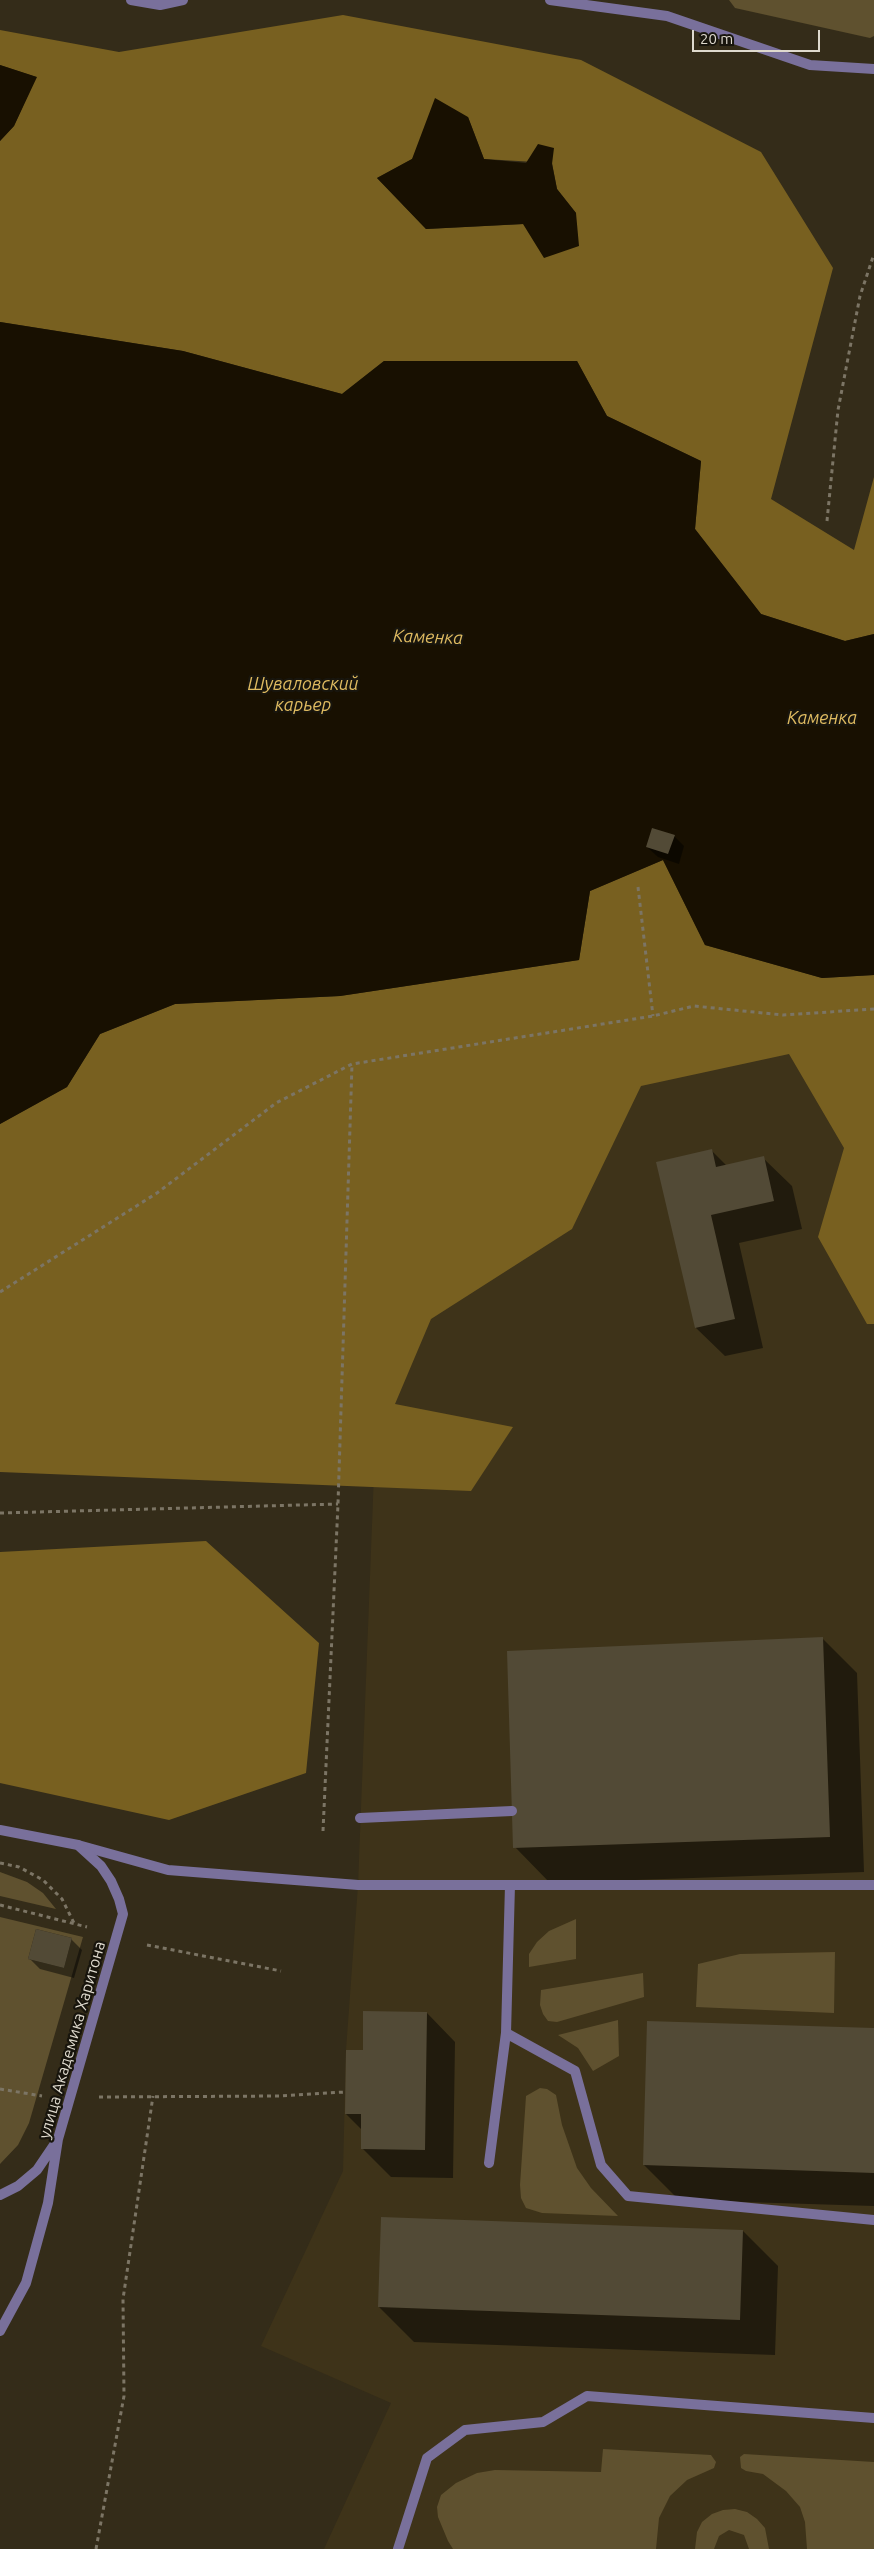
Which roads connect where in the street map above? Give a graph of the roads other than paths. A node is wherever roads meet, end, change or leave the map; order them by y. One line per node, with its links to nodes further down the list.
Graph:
1 (132, 0): 2 (street)
2 (183, 0)
3 (550, 0): 4 (street)
4 (874, 69)
5 (512, 1811): 6 (street)
6 (360, 1818)
7 (0, 1830): 8 (street, улица Академика Харитона)
8 (78, 1846): 9 (street); 12 (street, улица Академика Харитона)
9 (510, 1885): 10 (street); 11 (street)
10 (874, 1885)
11 (506, 2033): 13 (street); 15 (street)
12 (58, 2139): 14 (street); 16 (street, улица Академика Харитона)
13 (489, 2162)
14 (0, 2196)
15 (874, 2220)
16 (0, 2328)
17 (874, 2418): 18 (street)
18 (398, 2549)

